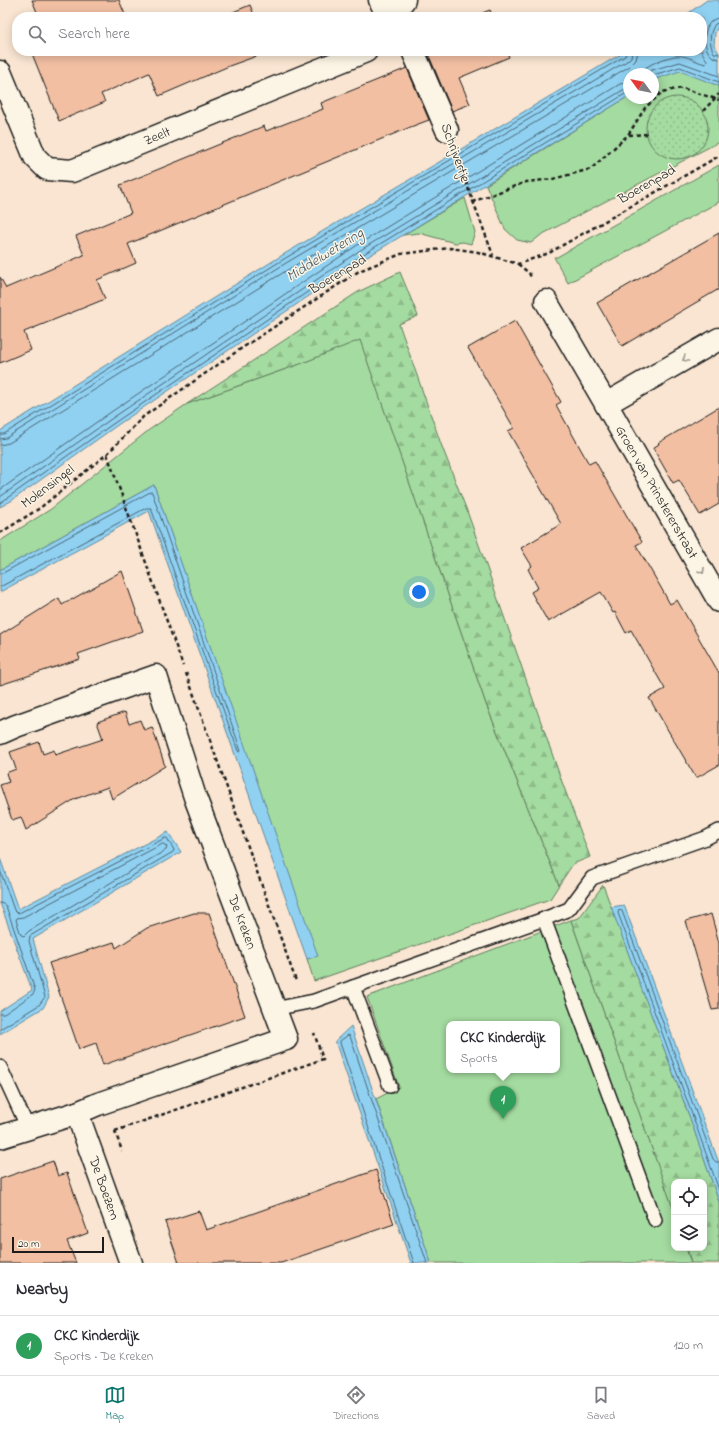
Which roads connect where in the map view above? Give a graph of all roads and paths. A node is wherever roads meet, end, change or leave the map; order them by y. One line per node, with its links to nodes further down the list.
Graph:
1 (380, 0): 3 (street)
2 (404, 0): 4 (street)
3 (386, 12)
4 (393, 12)
5 (354, 56): 7 (street, Zeelt)
6 (415, 56): 12 (street, Schrijvertje)
7 (0, 72)
8 (719, 94): 9 (path)
9 (715, 99): 10 (path); 11 (path); 14 (path)
10 (719, 100)
11 (702, 111)
12 (447, 130): 16 (path, Schrijvertje)
13 (648, 134): 14 (path)
14 (628, 135): 16 (path)
15 (719, 156): 17 (path, Boerenpad)
16 (472, 202): 17 (path, Schrijvertje)
17 (493, 256): 21 (path, Boerenpad)
18 (546, 301): 20 (street, Groen van Prinstererstraat)
19 (719, 339): 20 (street, one-way to 20)
20 (606, 404): 24 (street, Groen van Prinstererstraat, one-way to 24)
21 (107, 454): 22 (path); 23 (path, Molensingel)
22 (134, 529)
23 (0, 533)
24 (719, 601)
25 (0, 733): 29 (street, De Kreken)
26 (719, 831): 27 (lane)
27 (544, 919): 28 (lane); 35 (lane)
28 (354, 987): 29 (lane); 31 (lane)
29 (274, 1009): 32 (street, De Kreken)
30 (0, 1067): 33 (lane)
31 (390, 1086)
32 (77, 1113): 33 (street, De Kreken); 36 (street, De Boezem)
33 (28, 1128): 34 (street, De Kreken)
34 (0, 1137)
35 (655, 1220)
36 (131, 1263)

